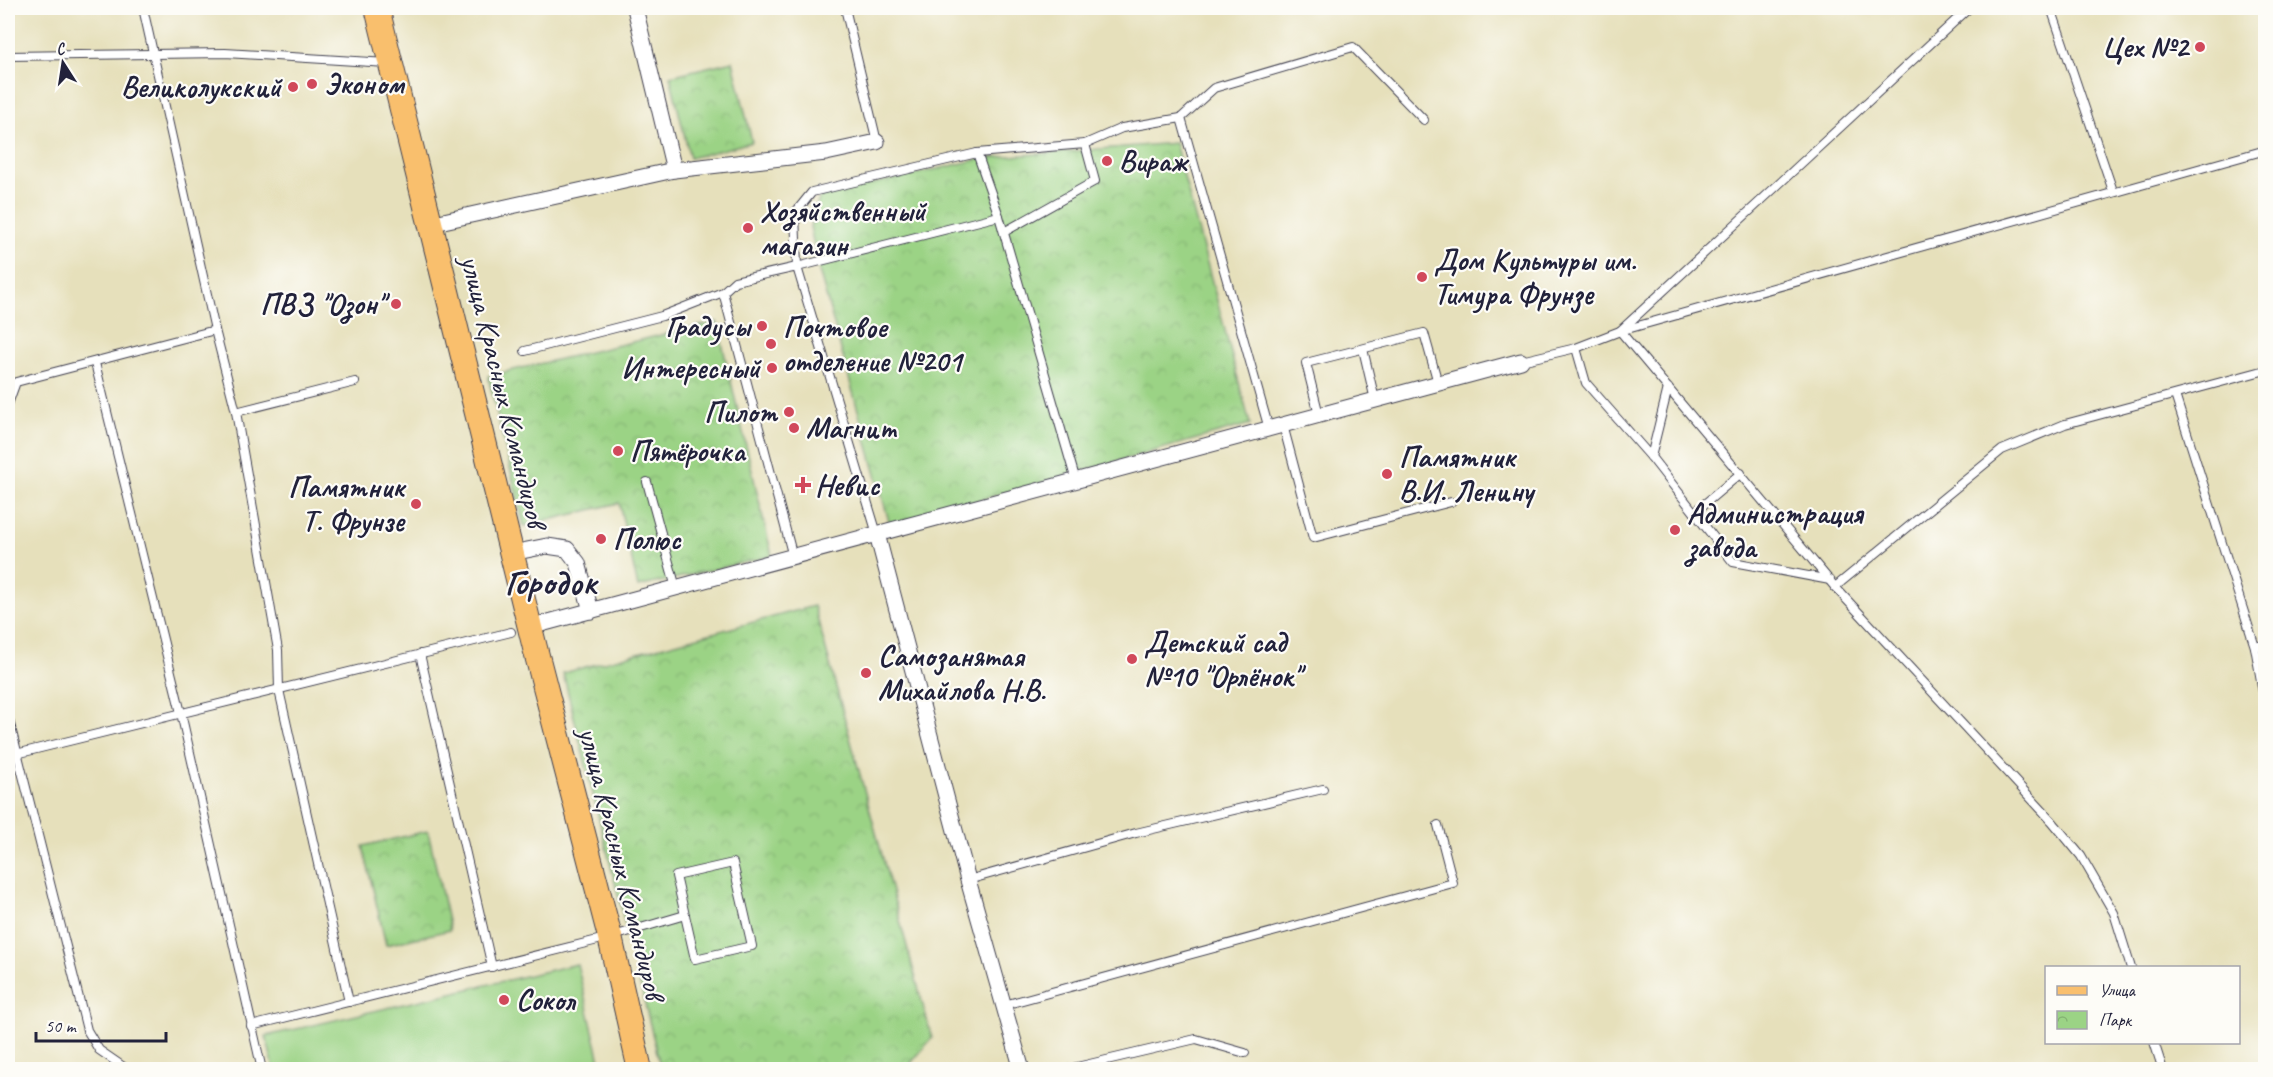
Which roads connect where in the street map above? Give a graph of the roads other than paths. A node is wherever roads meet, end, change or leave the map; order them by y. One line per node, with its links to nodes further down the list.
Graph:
1 (143, 8): 7 (lane)
2 (377, 8): 9 (main road, улица Красных Командиров)
3 (635, 8): 16 (street)
4 (845, 8): 12 (lane)
5 (1969, 8): 24 (lane)
6 (2051, 8): 17 (lane)
7 (153, 54): 8 (lane); 9 (lane); 23 (lane)
8 (8, 56)
9 (390, 63): 19 (main road, улица Красных Командиров)
10 (1181, 118): 11 (lane); 13 (lane); 39 (lane)
11 (1424, 120)
12 (877, 142): 16 (street)
13 (1085, 144): 15 (lane); 20 (lane)
14 (2265, 150): 17 (lane)
15 (976, 153): 18 (lane); 21 (lane)
16 (674, 170): 19 (street)
17 (2113, 191): 24 (lane)
18 (999, 216): 20 (lane); 21 (lane)
19 (430, 224): 47 (main road, улица Красных Командиров)
20 (1004, 232): 42 (lane)
21 (797, 267): 22 (lane); 46 (lane)
22 (723, 292): 27 (lane); 48 (lane)
23 (215, 330): 29 (lane); 37 (lane)
24 (1620, 331): 25 (lane); 33 (lane)
25 (1576, 348): 28 (lane); 40 (lane)
26 (1363, 349): 32 (lane); 35 (lane); 38 (lane)
27 (525, 351)
28 (1521, 361): 32 (street)
29 (95, 363): 36 (lane); 59 (lane)
30 (2265, 370): 34 (lane)
31 (355, 382): 37 (lane)
32 (1438, 383): 35 (street)
33 (1668, 388): 40 (lane); 41 (lane)
34 (2175, 395): 50 (lane); 55 (lane)
35 (1375, 400): 38 (street)
36 (8, 404)
37 (236, 411): 57 (lane)
38 (1319, 415): 39 (street)
39 (1276, 427): 42 (street); 44 (lane)
40 (1651, 458): 45 (lane)
41 (1741, 473): 45 (lane); 49 (lane)
42 (1076, 481): 46 (street)
43 (647, 482): 51 (lane)
44 (1451, 502)
45 (1695, 512): 49 (lane)
46 (877, 534): 48 (street); 65 (street)
47 (512, 553): 52 (street); 53 (main road, улица Красных Командиров)
48 (793, 557): 51 (street)
49 (1830, 580): 50 (lane)
50 (1835, 587): 68 (lane)
51 (676, 588): 52 (street)
52 (591, 611): 53 (street)
53 (520, 630): 56 (lane); 67 (main road, улица Красных Командиров)
54 (2265, 644): 55 (lane)
55 (2255, 647): 58 (lane)
56 (420, 654): 57 (lane); 69 (lane)
57 (279, 690): 59 (lane); 70 (lane)
58 (2265, 709)
59 (181, 713): 61 (lane); 72 (lane)
60 (8, 716): 61 (lane)
61 (16, 754): 62 (lane); 75 (lane)
62 (8, 756)
63 (1323, 789): 65 (lane)
64 (1438, 825): 71 (lane)
65 (968, 880): 71 (street)
66 (685, 915): 66 (lane); 67 (lane)
67 (610, 937): 69 (lane); 77 (main road, улица Красных Командиров)
68 (2130, 966)
69 (492, 967): 70 (lane)
70 (349, 1002): 72 (lane)
71 (1004, 1005): 78 (street)
72 (251, 1026): 76 (lane)
73 (2155, 1044): 80 (lane)
74 (1245, 1053): 79 (lane)
75 (128, 1070)
76 (262, 1070)
77 (640, 1070)
78 (1022, 1070)
79 (1064, 1070)
80 (2163, 1070)

